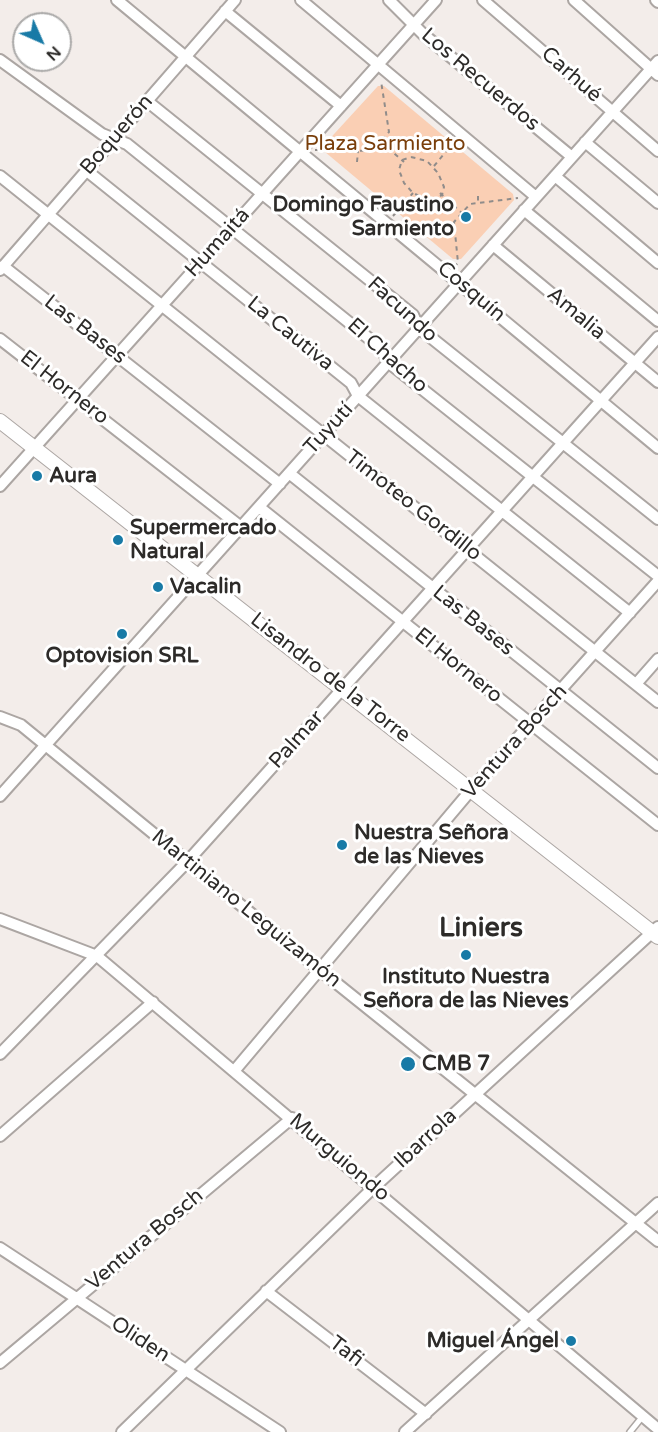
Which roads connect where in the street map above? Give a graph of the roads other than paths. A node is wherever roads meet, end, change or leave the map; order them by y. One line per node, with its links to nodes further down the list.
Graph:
1 (117, 0): 10 (street, Cosquín)
2 (234, 0): 8 (street, Boquerón)
3 (301, 0): 12 (street)
4 (389, 0): 9 (street, Los Recuerdos)
5 (436, 0): 9 (street, Humaitá)
6 (483, 0): 16 (street, Carhué)
7 (574, 0): 13 (street)
8 (225, 11): 10 (street, Boquerón); 15 (street)
9 (415, 24): 12 (street, Humaitá); 21 (street, Los Recuerdos)
10 (185, 56): 14 (street, Boquerón); 19 (street, Cosquín)
11 (0, 60): 17 (street, El Chacho)
12 (378, 64): 15 (street, Humaitá); 26 (street)
13 (656, 68): 16 (street, Tuyutí)
14 (147, 101): 17 (street, Boquerón); 25 (street, Facundo)
15 (341, 106): 19 (street, Humaitá)
16 (613, 112): 18 (street, Tuyutí); 20 (street, Carhué)
17 (114, 139): 22 (street, Boquerón); 30 (street, El Chacho)
18 (585, 142): 21 (street, Tuyutí); 27 (street)
19 (300, 151): 25 (street, Humaitá); 35 (street, Cosquín)
20 (658, 151)
21 (572, 157): 24 (street, Tuyutí)
22 (87, 171): 29 (street, Boquerón); 32 (street, La Cautiva)
23 (0, 176): 29 (street, Timoteo Gordillo)
24 (555, 176): 26 (street, Tuyutí); 33 (street)
25 (262, 194): 30 (street, Humaitá); 38 (street, Facundo)
26 (536, 197): 28 (street, Tuyutí)
27 (658, 203)
28 (524, 210): 31 (street, Tuyutí); 37 (street)
29 (49, 214): 34 (street, Boquerón); 36 (street, Timoteo Gordillo)
30 (232, 228): 32 (street, Humaitá); 42 (street, El Chacho)
31 (493, 245): 35 (street, Tuyutí); 43 (street, Amalia)
32 (201, 262): 36 (street, Humaitá); 45 (street, La Cautiva)
33 (658, 263)
34 (2, 268): 41 (street, Las Bases)
35 (459, 282): 38 (street, Tuyutí); 47 (street, Cosquín)
36 (162, 306): 41 (street, Humaitá); 49 (street, Timoteo Gordillo)
37 (658, 321)
38 (419, 328): 42 (street, Tuyutí); 50 (street, Facundo)
39 (658, 337): 43 (street, Palmar)
40 (0, 339): 46 (street, El Hornero)
41 (118, 355): 46 (street, Humaitá); 55 (street, Las Bases)
42 (388, 362): 45 (street, Tuyutí); 54 (street, El Chacho)
43 (635, 363): 44 (street, Amalia); 47 (street, Palmar)
44 (658, 382)
45 (358, 396): 49 (street, Tuyutí); 58 (street, La Cautiva)
46 (78, 399): 51 (street, Humaitá); 60 (street, El Hornero)
47 (601, 400): 50 (street, Palmar); 52 (street, Cosquín)
48 (0, 421): 51 (street, Lisandro de la Torre)
49 (324, 435): 53 (street, Tuyutí); 61 (street, Timoteo Gordillo)
50 (563, 443): 54 (street, Palmar); 59 (street, Facundo)
51 (34, 447): 56 (street, Humaitá); 62 (street, Lisandro de la Torre)
52 (658, 448)
53 (289, 473): 55 (street, Tuyutí); 65 (street, Las Bases)
54 (533, 477): 58 (street, Palmar); 63 (street, El Chacho)
55 (280, 484): 57 (street, Tuyutí)
56 (0, 486)
57 (259, 507): 60 (street, Tuyutí); 67 (street, El Hornero)
58 (502, 512): 61 (street, Palmar); 66 (street, La Cautiva)
59 (658, 519)
60 (241, 527): 62 (street, Tuyutí)
61 (468, 549): 65 (street, Palmar); 68 (street, Timoteo Gordillo)
62 (199, 575): 71 (street, Lisandro de la Torre); 76 (street, Tuyutí)
63 (658, 576)
64 (658, 581): 66 (street, Ventura Bosch)
65 (433, 589): 67 (street, Palmar); 72 (street, Las Bases)
66 (630, 613): 68 (street, Ventura Bosch)
67 (403, 622): 71 (street, Palmar); 75 (street, El Hornero)
68 (595, 651): 70 (street, Timoteo Gordillo); 72 (street, Ventura Bosch)
69 (658, 659): 70 (street)
70 (636, 684): 73 (street, Timoteo Gordillo)
71 (344, 688): 78 (street, Lisandro de la Torre); 81 (street, Palmar)
72 (561, 690): 75 (street, Ventura Bosch); 77 (street, Las Bases)
73 (658, 702)
74 (0, 717): 76 (street, Martiniano Leguizamón)
75 (530, 724): 78 (street, Ventura Bosch); 80 (street, El Hornero)
76 (46, 746): 79 (street, Tuyutí); 81 (street, Martiniano Leguizamón)
77 (658, 768)
78 (471, 790): 83 (street, Lisandro de la Torre); 85 (street, Ventura Bosch)
79 (0, 796)
80 (658, 825)
81 (187, 862): 84 (street, Palmar); 85 (street, Martiniano Leguizamón)
82 (0, 920): 84 (street, Murguiondo)
83 (656, 932): 89 (street, Ibarrola)
84 (97, 956): 86 (street, Murguiondo); 87 (street, Palmar)
85 (320, 970): 88 (street, Ventura Bosch); 89 (street, Martiniano Leguizamón)
86 (153, 1002): 88 (street, Murguiondo); 91 (street)
87 (0, 1054)
88 (234, 1070): 90 (street, Murguiondo)
89 (474, 1094): 92 (street, Ibarrola); 94 (street, Martiniano Leguizamón)
90 (292, 1118): 92 (street, Murguiondo); 98 (street, Ventura Bosch)
91 (0, 1136)
92 (373, 1188): 97 (street, Ibarrola); 99 (street, Murguiondo)
93 (658, 1203): 94 (street)
94 (636, 1224): 95 (street, Martiniano Leguizamón); 99 (street)
95 (658, 1241)
96 (0, 1248): 98 (street, Oliden)
97 (266, 1291): 101 (street, Ibarrola); 102 (street, Tafi)
98 (76, 1298): 100 (street, Ventura Bosch); 101 (street, Oliden)
99 (530, 1320): 102 (street); 103 (street, Murguiondo)
100 (0, 1363)
101 (186, 1370): 105 (street, Ibarrola); 106 (street, Oliden)
102 (426, 1413): 107 (street)
103 (643, 1416): 104 (street, Murguiondo); 108 (lane)
104 (658, 1429)
105 (122, 1432)
106 (280, 1432)
107 (405, 1432)
108 (630, 1432)

